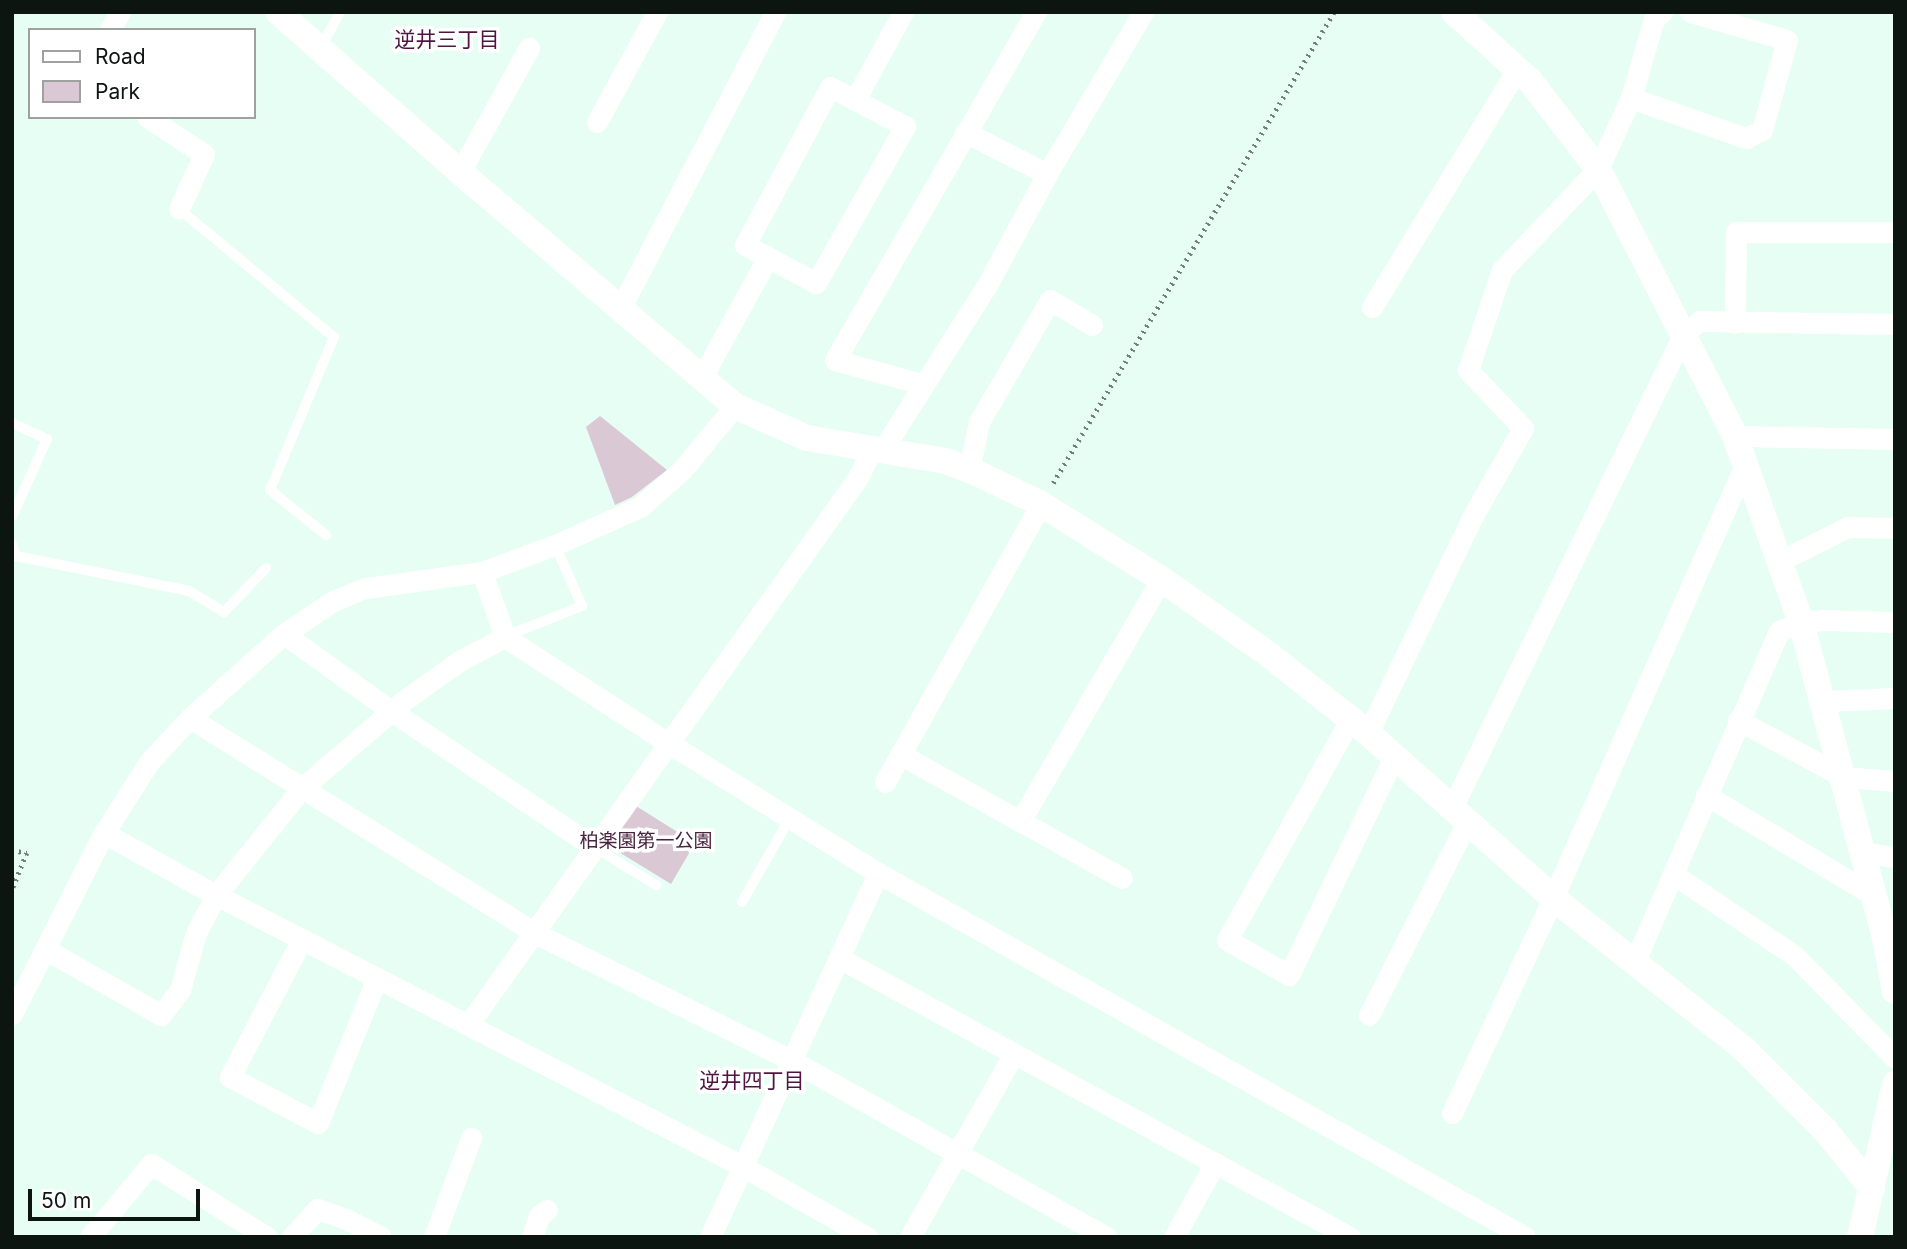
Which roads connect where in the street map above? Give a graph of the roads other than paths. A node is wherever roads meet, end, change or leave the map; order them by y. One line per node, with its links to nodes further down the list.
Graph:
1 (120, 12): 12 (street)
2 (278, 12): 14 (street)
3 (340, 12): 14 (lane)
4 (657, 12): 19 (street)
5 (775, 12): 27 (street)
6 (903, 12): 16 (street)
7 (1036, 12): 20 (street)
8 (1143, 12): 23 (street)
9 (1454, 12): 15 (street)
10 (1662, 12): 17 (street)
11 (1690, 12): 17 (street)
12 (111, 28)
13 (529, 48): 22 (street)
14 (320, 49): 22 (street)
15 (1517, 69): 21 (street); 28 (street)
16 (856, 98): 26 (street); 26 (street)
17 (1631, 99): 21 (street)
18 (150, 119): 24 (street)
19 (597, 122)
20 (965, 132): 23 (street); 34 (street)
21 (1598, 169): 32 (street); 61 (street)
22 (460, 172): 27 (street)
23 (1047, 174): 34 (street)
24 (179, 209): 45 (lane)
25 (1895, 232): 29 (street)
26 (768, 257): 33 (street)
27 (621, 307): 33 (street)
28 (1372, 307)
29 (1735, 323): 30 (street); 32 (street)
30 (1895, 324)
31 (1092, 326): 41 (street)
32 (1684, 332): 37 (street); 70 (street)
33 (702, 377): 35 (street)
34 (922, 384): 39 (street)
35 (735, 406): 39 (street); 47 (street)
36 (12, 423): 43 (lane)
37 (1735, 436): 38 (street); 40 (street)
38 (1895, 439)
39 (878, 449): 41 (street); 62 (street)
40 (1746, 463): 48 (street); 83 (street)
41 (969, 470): 42 (street)
42 (1041, 504): 51 (street); 63 (street)
43 (12, 517)
44 (1895, 528): 48 (street)
45 (326, 535)
46 (12, 544): 49 (lane)
47 (555, 545): 50 (street); 55 (lane)
48 (1780, 561): 52 (street)
49 (266, 568)
50 (482, 572): 54 (street); 55 (street)
51 (1161, 579): 61 (street); 72 (street)
52 (1801, 622): 53 (street); 57 (street); 60 (street)
53 (1895, 622)
54 (284, 634): 58 (street); 59 (street)
55 (505, 637): 58 (street); 62 (street)
56 (1895, 698): 57 (street)
57 (1823, 701): 65 (street)
58 (390, 710): 68 (street); 74 (street)
59 (190, 718): 68 (street); 73 (street)
60 (1738, 720): 65 (street); 69 (street)
61 (1359, 727): 64 (street); 64 (street)
62 (670, 744): 71 (street); 74 (street)
63 (900, 754): 67 (street); 72 (street)
64 (1394, 757): 70 (street)
65 (1844, 777): 66 (street); 75 (street)
66 (1895, 781)
67 (885, 782)
68 (302, 788): 81 (street); 85 (street)
69 (1706, 795): 78 (street); 82 (street)
70 (1459, 817): 83 (street); 94 (street)
71 (790, 818): 77 (street); 84 (lane)
72 (1021, 820): 79 (street)
73 (104, 833): 81 (street); 88 (street)
74 (594, 846): 80 (lane); 85 (street)
75 (1863, 852): 76 (street); 82 (street)
76 (1895, 857)
77 (878, 873): 89 (street); 119 (street)
78 (1673, 874): 90 (street); 97 (street)
79 (1122, 878)
80 (656, 885)
81 (216, 895): 87 (street); 88 (street)
82 (1873, 895): 86 (street)
83 (1553, 898): 90 (street); 100 (street)
84 (741, 902)
85 (535, 933): 95 (street); 98 (street)
86 (1889, 934): 92 (street)
87 (302, 939): 91 (street); 91 (street)
88 (45, 949): 93 (street)
89 (839, 958): 96 (street); 98 (street)
90 (1634, 963): 105 (street)
91 (377, 978): 95 (street)
92 (1895, 990)
93 (12, 1014)
94 (1368, 1015)
95 (468, 1025): 104 (street)
96 (1014, 1053): 102 (street); 103 (street)
97 (1895, 1058)
98 (792, 1060): 102 (street); 104 (street)
99 (1895, 1084): 105 (street)
100 (1452, 1113)
101 (471, 1138): 111 (street)
102 (957, 1153): 115 (street); 116 (street)
103 (1215, 1163): 117 (street); 118 (street)
104 (742, 1166): 113 (street); 114 (street)
105 (1872, 1188): 120 (street)
106 (547, 1210): 112 (street)
107 (90, 1237): 108 (street)
108 (267, 1237)
109 (292, 1237): 110 (street)
110 (381, 1237)
111 (434, 1237)
112 (531, 1237)
113 (710, 1237)
114 (867, 1237)
115 (910, 1237)
116 (1107, 1237)
117 (1174, 1237)
118 (1350, 1237)
119 (1524, 1237)
120 (1860, 1237)

